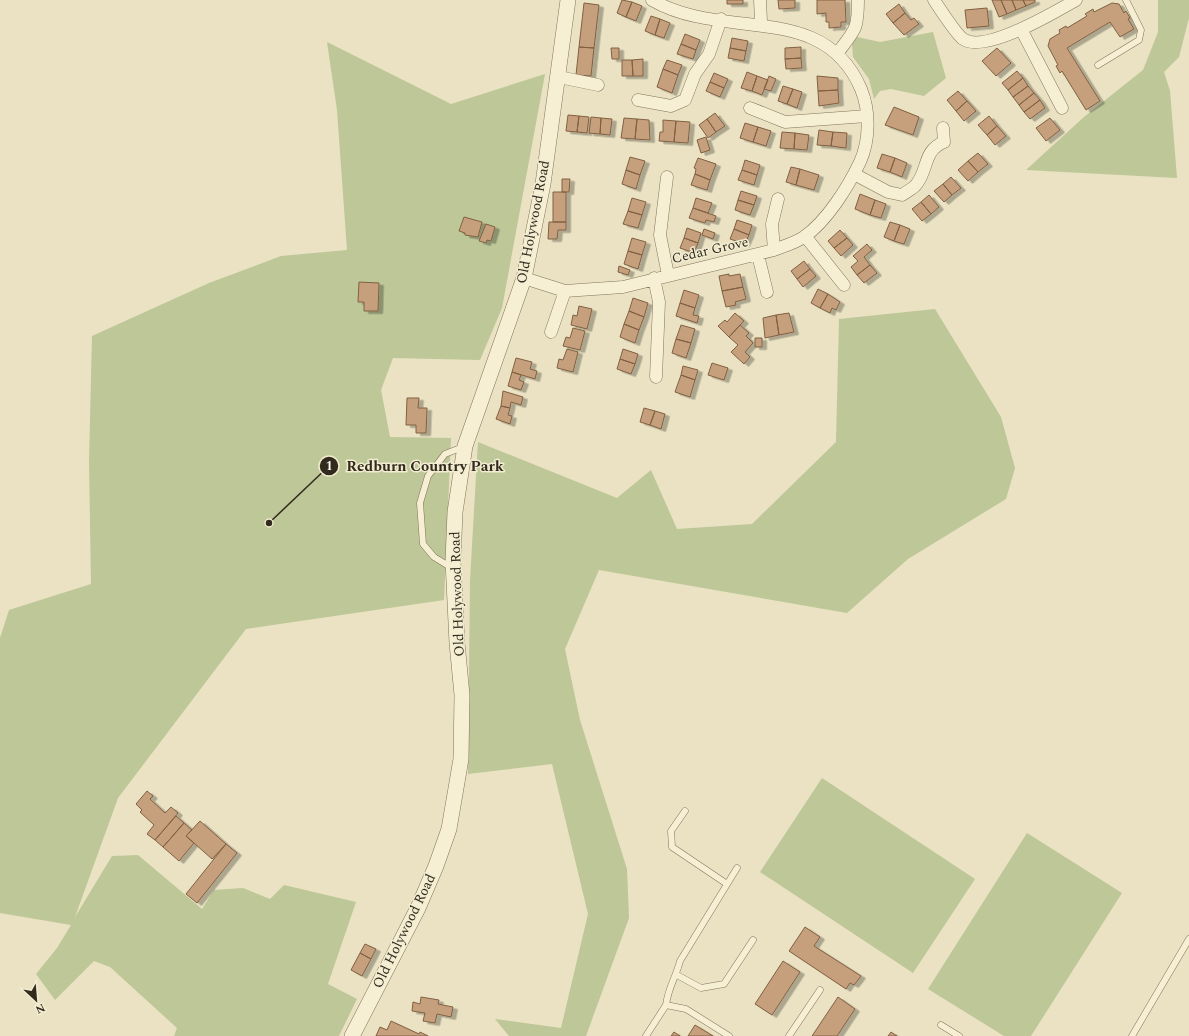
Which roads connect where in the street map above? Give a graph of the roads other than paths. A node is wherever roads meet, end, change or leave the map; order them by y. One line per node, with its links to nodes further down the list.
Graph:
1 (568, 0): 13 (street, Old Holywood Road)
2 (652, 0): 8 (street, Cedar Grove)
3 (760, 0): 9 (street)
4 (858, 0): 11 (street)
5 (934, 0): 10 (street)
6 (1076, 0): 10 (street)
7 (1126, 0): 12 (lane)
8 (721, 19): 9 (street, Cedar Grove); 15 (street)
9 (761, 21): 11 (street, Cedar Grove)
10 (1021, 29): 17 (street)
11 (839, 51): 18 (street, Cedar Grove)
12 (1098, 65)
13 (559, 77): 14 (street); 27 (street, Old Holywood Road)
14 (598, 85)
15 (638, 100)
16 (750, 108): 18 (street)
17 (1062, 108)
18 (868, 116): 20 (street, Cedar Grove)
19 (943, 128): 20 (street)
20 (854, 174): 23 (street, Cedar Grove)
21 (667, 177): 26 (street, Cedar Grove)
22 (778, 199): 24 (street)
23 (805, 236): 24 (street, Cedar Grove); 29 (street)
24 (774, 250): 25 (street, Cedar Grove)
25 (758, 255): 26 (street, Cedar Grove); 31 (street, Cedar Grove)
26 (668, 276): 28 (street, Cedar Grove)
27 (524, 278): 30 (street, Cedar Grove); 34 (street, Old Holywood Road)
28 (654, 278): 30 (street, Cedar Grove); 33 (street)
29 (844, 285)
30 (565, 290): 32 (street)
31 (767, 292)
32 (551, 332)
33 (656, 377)
34 (465, 446): 35 (street, Old Holywood Road); 35 (lane)
35 (453, 569): 45 (street, Old Holywood Road)
36 (685, 811): 38 (lane)
37 (737, 868): 38 (lane)
38 (728, 884): 41 (lane)
39 (753, 940): 41 (lane)
40 (1189, 940): 50 (lane)
41 (677, 976): 43 (lane)
42 (820, 990): 48 (lane)
43 (666, 1005): 46 (lane); 47 (lane)
44 (941, 1025): 49 (lane)
45 (352, 1036)
46 (646, 1036)
47 (729, 1036)
48 (789, 1036)
49 (959, 1036)
50 (1132, 1036)

